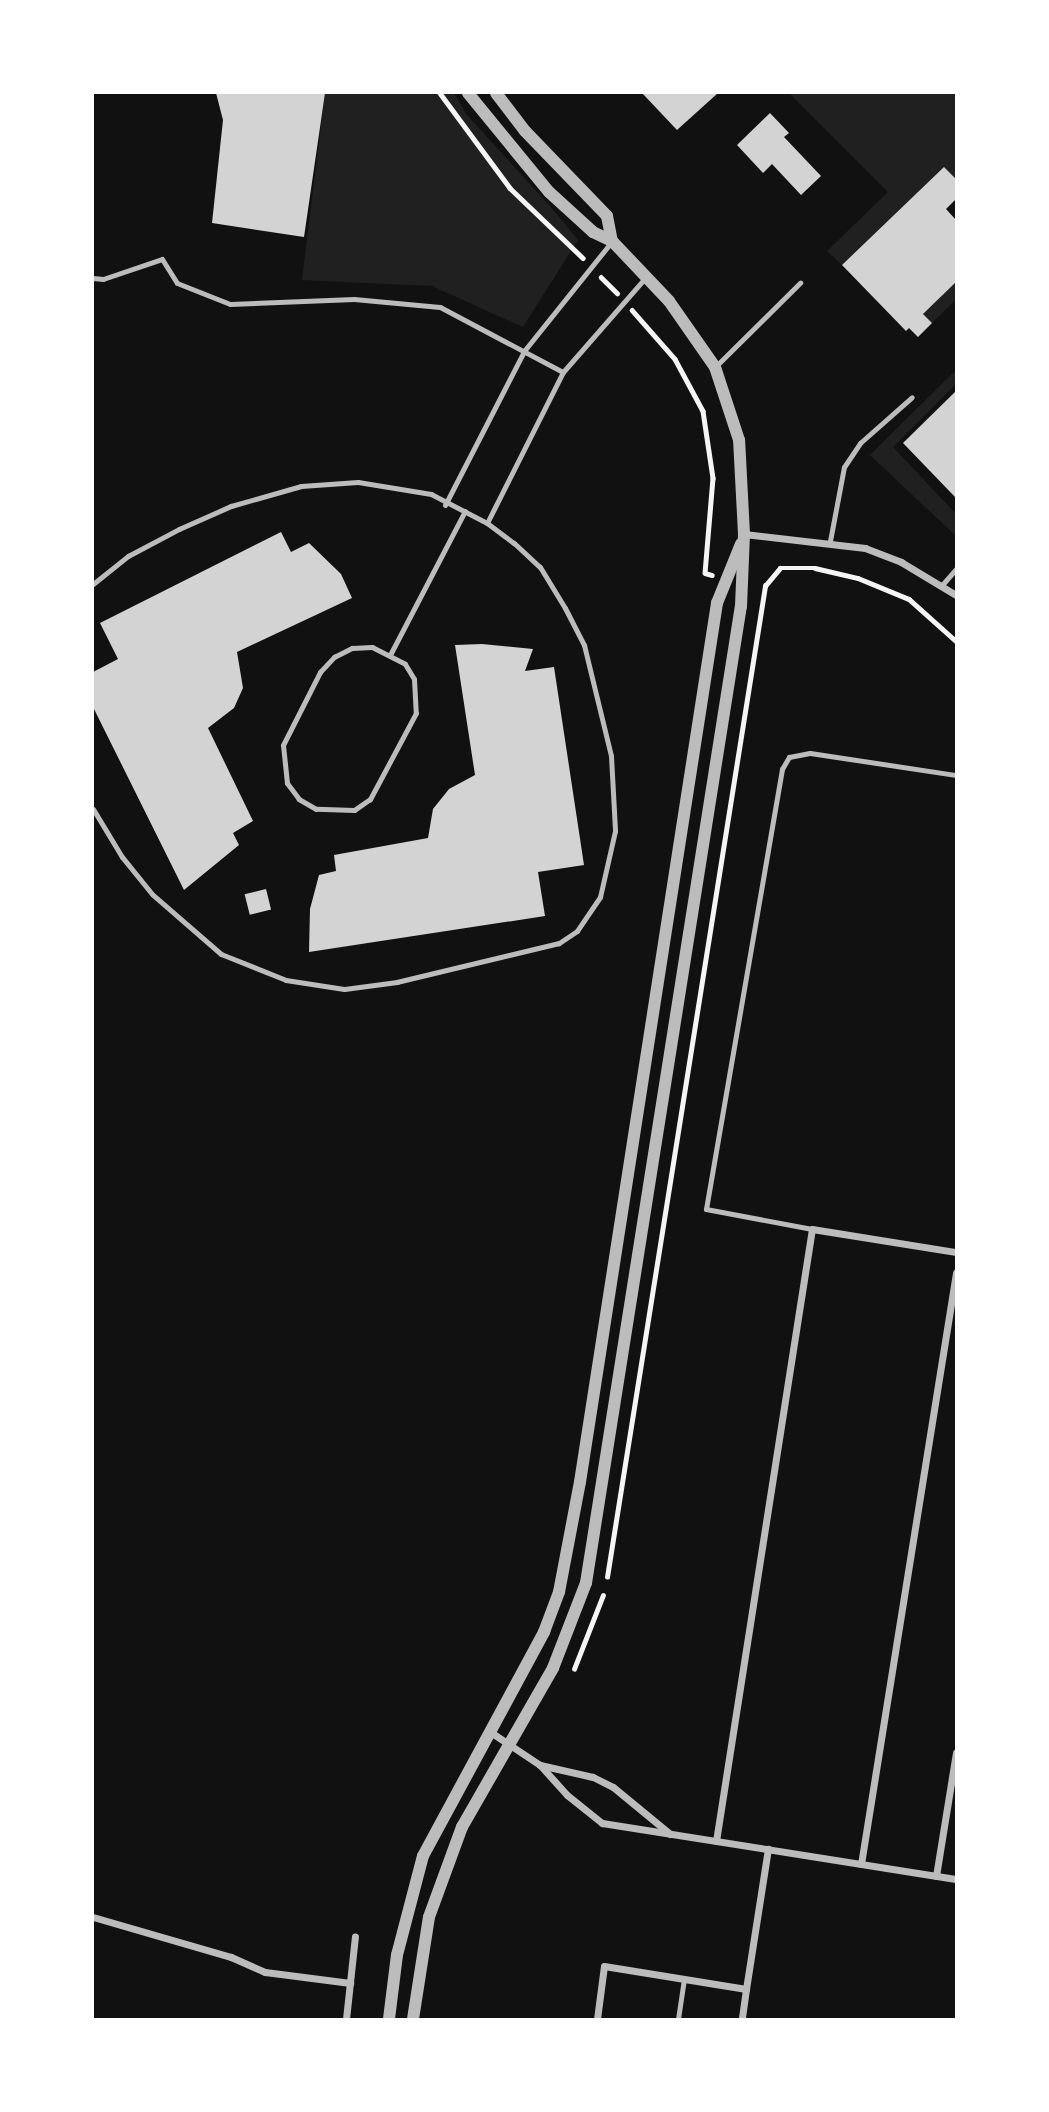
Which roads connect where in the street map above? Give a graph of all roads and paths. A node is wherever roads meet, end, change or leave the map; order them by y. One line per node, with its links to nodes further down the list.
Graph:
1 (440, 93): 5 (path)
2 (468, 93): 4 (street)
3 (496, 93): 4 (street)
4 (612, 241): 7 (street); 12 (lane)
5 (582, 257)
6 (602, 277): 10 (path)
7 (646, 277): 13 (street); 14 (lane)
8 (93, 278): 12 (lane)
9 (800, 283): 13 (lane)
10 (614, 291)
11 (636, 314): 22 (path)
12 (524, 351): 14 (lane); 16 (lane)
13 (715, 367): 19 (street)
14 (562, 372): 18 (lane)
15 (912, 397): 20 (lane)
16 (445, 505): 17 (lane); 23 (lane)
17 (465, 511): 18 (lane); 27 (lane)
18 (487, 523): 29 (lane)
19 (744, 534): 20 (street); 34 (street); 35 (street)
20 (830, 541): 24 (street)
21 (956, 569): 24 (lane)
22 (714, 575)
23 (93, 584)
24 (942, 585): 25 (street)
25 (956, 595)
26 (956, 641): 33 (path)
27 (391, 653): 27 (lane)
28 (956, 775): 30 (lane)
29 (93, 809)
30 (812, 1229): 31 (street); 39 (street)
31 (956, 1252)
32 (956, 1273): 41 (street)
33 (569, 1679)
34 (489, 1731): 35 (street); 50 (street)
35 (508, 1743): 37 (street); 51 (street)
36 (956, 1753): 42 (street)
37 (540, 1765): 38 (street); 38 (street)
38 (671, 1835): 39 (street)
39 (716, 1841): 40 (street)
40 (768, 1849): 41 (street); 48 (street)
41 (861, 1864): 42 (street)
42 (936, 1876): 43 (street)
43 (956, 1879)
44 (93, 1917): 47 (street)
45 (355, 1936): 47 (street)
46 (684, 1979): 48 (street); 52 (street); 53 (lane)
47 (350, 1983): 49 (street)
48 (746, 1989): 54 (street)
49 (346, 2019)
50 (389, 2019)
51 (413, 2019)
52 (597, 2019)
53 (678, 2019)
54 (742, 2019)

